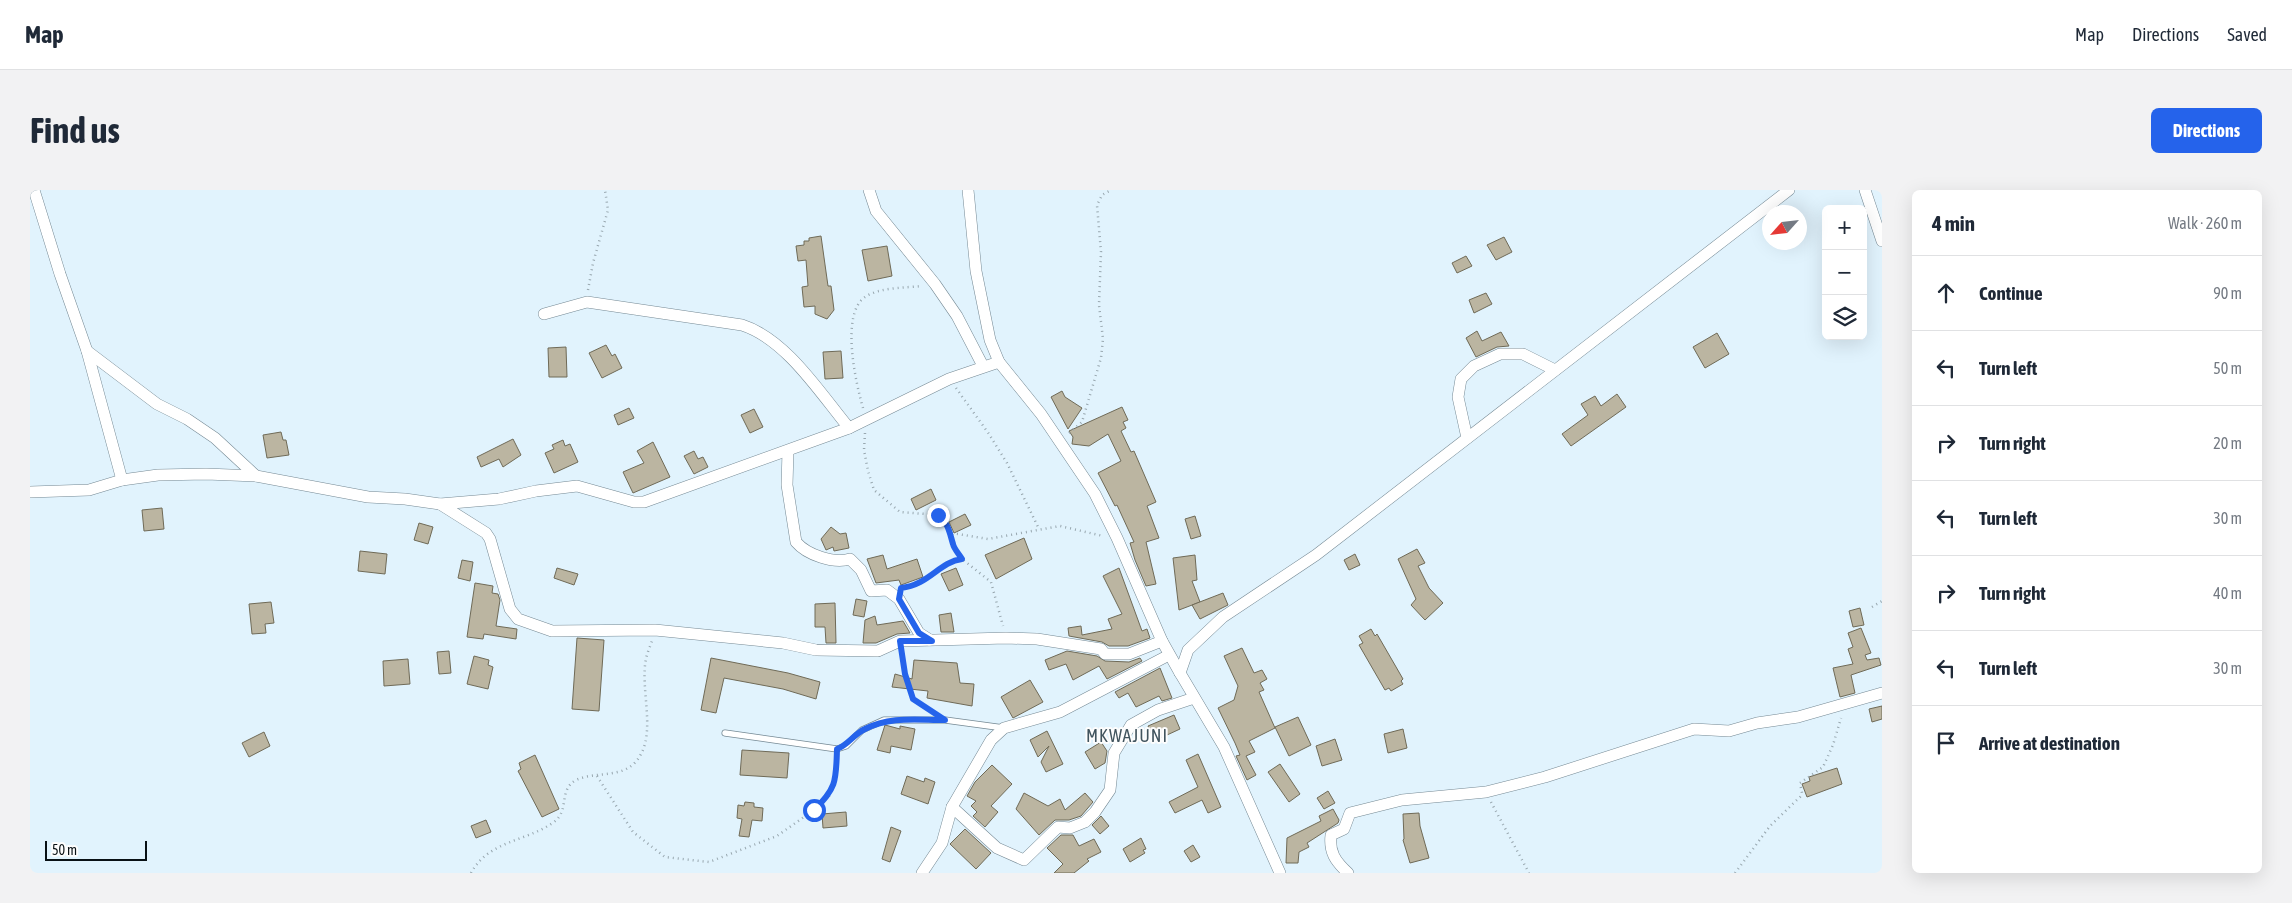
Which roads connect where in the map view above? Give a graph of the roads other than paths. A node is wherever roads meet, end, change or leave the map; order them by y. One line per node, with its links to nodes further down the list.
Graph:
1 (34, 190): 8 (street)
2 (869, 190): 10 (street)
3 (968, 190): 9 (street)
4 (1789, 190): 11 (street)
5 (1865, 190): 6 (street)
6 (1882, 241)
7 (544, 314): 12 (street)
8 (87, 351): 15 (street); 16 (street)
9 (999, 362): 10 (street); 20 (street)
10 (983, 366): 12 (street)
11 (1555, 370): 13 (street); 13 (street)
12 (849, 428): 14 (street)
13 (1467, 438): 22 (street)
14 (788, 451): 18 (street); 19 (street)
15 (256, 476): 16 (street); 18 (street)
16 (122, 480): 17 (street)
17 (30, 492)
18 (440, 504): 19 (street)
19 (932, 641): 20 (street)
20 (1162, 641): 21 (street)
21 (1169, 655): 22 (street); 25 (street)
22 (1180, 673): 24 (street)
23 (1882, 693): 30 (street)
24 (1194, 698): 27 (street); 29 (street)
25 (1004, 728): 26 (lane); 27 (street)
26 (725, 733)
27 (952, 807): 28 (street)
28 (922, 873)
29 (1280, 873)
30 (1348, 873)

